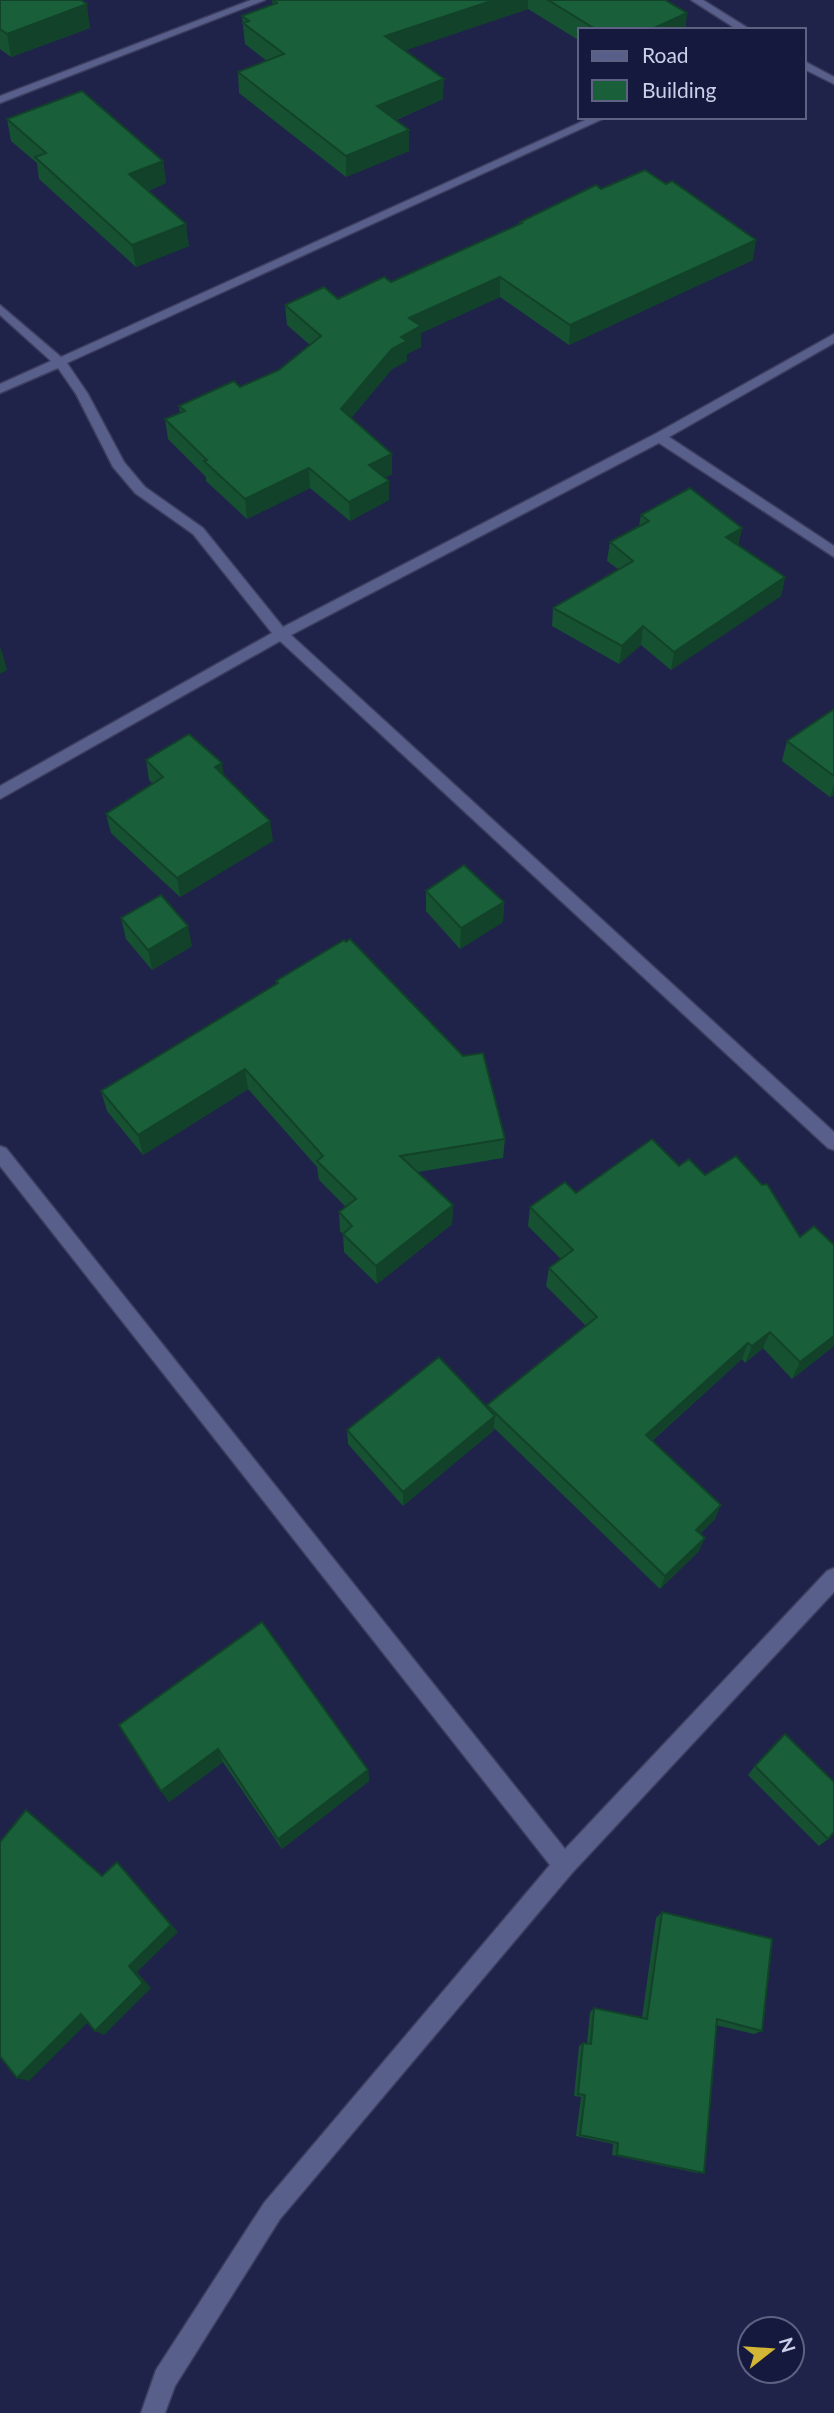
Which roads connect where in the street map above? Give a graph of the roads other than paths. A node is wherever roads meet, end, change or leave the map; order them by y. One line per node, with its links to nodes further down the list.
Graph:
1 (260, 0): 6 (street)
2 (696, 0): 3 (street)
3 (743, 28)
4 (806, 65): 5 (street)
5 (834, 81)
6 (0, 100)
7 (598, 119): 10 (street)
8 (0, 309): 10 (street)
9 (834, 338): 12 (street)
10 (60, 362): 11 (street); 14 (street)
11 (0, 389)
12 (660, 437): 13 (street); 14 (street)
13 (834, 552)
14 (281, 634): 15 (street); 16 (street)
15 (0, 793)
16 (834, 1143)
17 (0, 1153): 19 (street)
18 (834, 1578): 19 (street)
19 (564, 1865): 20 (street)
20 (153, 2413)

